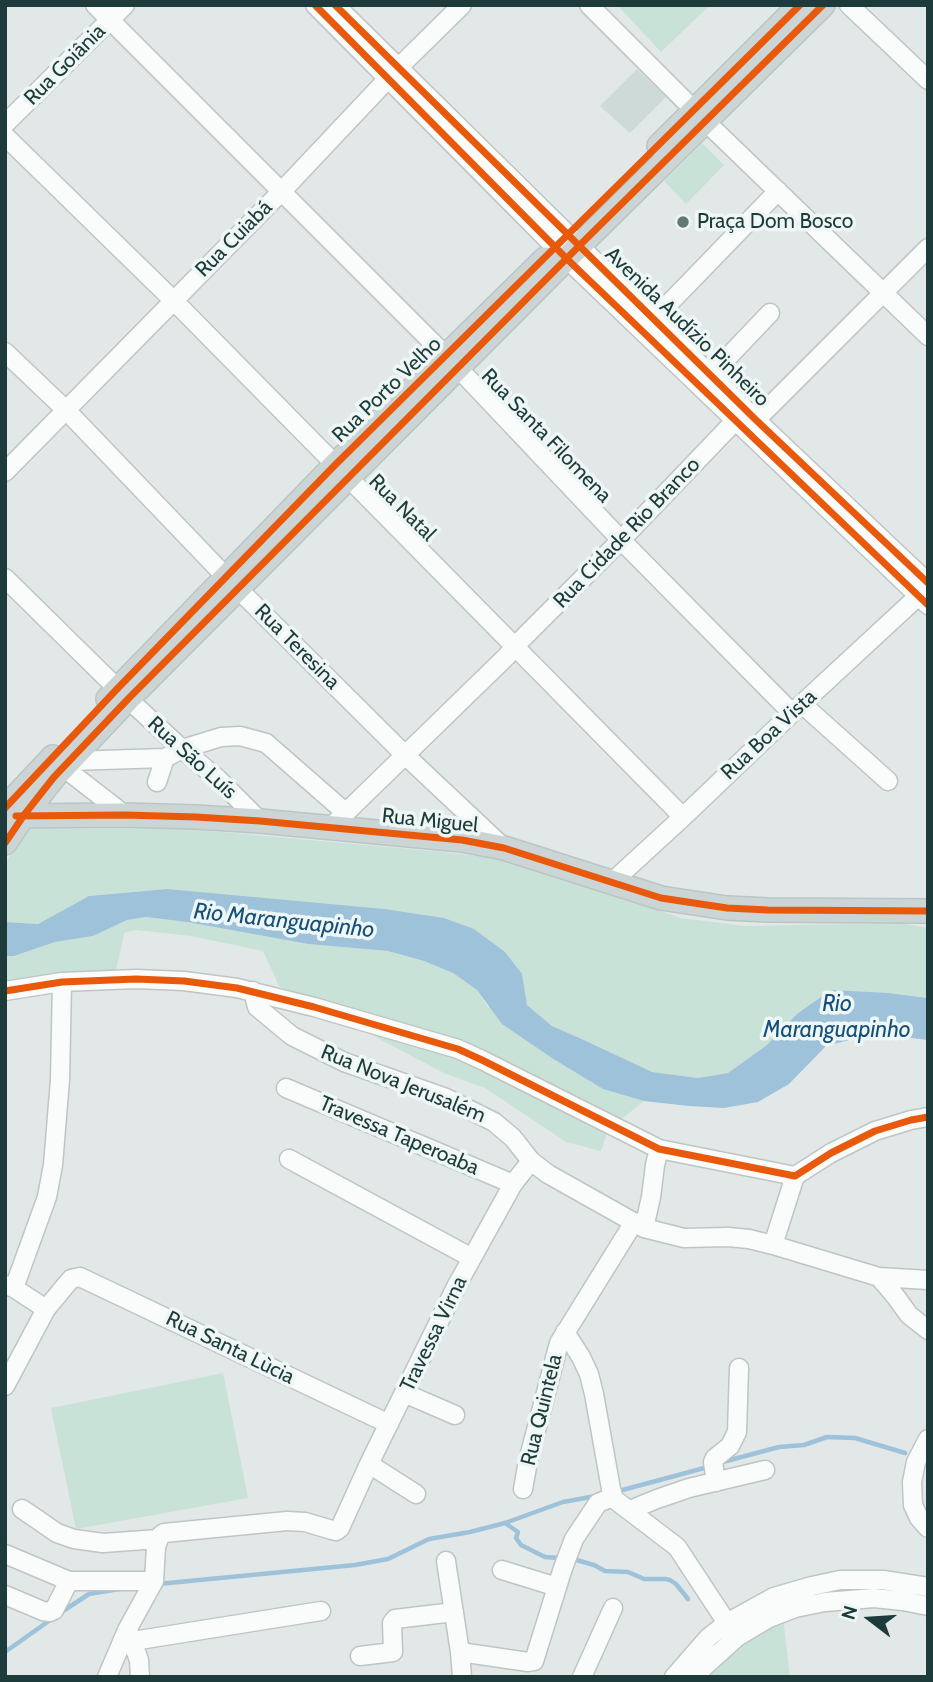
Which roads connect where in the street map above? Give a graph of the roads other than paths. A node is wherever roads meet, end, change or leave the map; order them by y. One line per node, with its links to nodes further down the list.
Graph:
1 (96, 5): 10 (street, Rua Santa Filomena)
2 (125, 5): 10 (street, Rua Goiânia)
3 (315, 5): 11 (street, Avenida Audízio Pinheiro)
4 (335, 5): 11 (street, Avenida Audízio Pinheiro)
5 (462, 5): 11 (street, Rua Cuiabá)
6 (589, 5): 14 (street)
7 (800, 5): 13 (main road, Rua Porto Velho)
8 (823, 5): 13 (main road, Rua Porto Velho)
9 (849, 5): 12 (street)
10 (110, 20): 15 (street, Rua Goiânia); 17 (street, Rua Santa Filomena)
11 (393, 74): 17 (street, Rua Cuiabá); 19 (street, Avenida Audízio Pinheiro)
12 (928, 80)
13 (733, 84): 14 (main road, Rua Porto Velho)
14 (700, 116): 18 (street); 19 (main road, Rua Porto Velho)
15 (5, 124)
16 (5, 136): 22 (street, Rua Natal)
17 (282, 191): 22 (street, Rua Cuiabá); 27 (street, Rua Santa Filomena)
18 (778, 191): 21 (street); 24 (street)
19 (568, 247): 24 (street, Avenida Audízio Pinheiro); 27 (main road, Rua Porto Velho); 31 (street, Avenida Audízio Pinheiro)
20 (928, 248): 21 (street)
21 (883, 294): 25 (street); 30 (street)
22 (174, 300): 29 (street, Rua Cuiabá); 33 (street, Rua Natal)
23 (770, 313): 28 (street)
24 (654, 319): 28 (street, Avenida Audízio Pinheiro)
25 (928, 336)
26 (5, 352): 29 (street, Rua Teresina)
27 (452, 363): 33 (main road, Rua Porto Velho); 34 (street, Rua Santa Filomena)
28 (711, 375): 30 (street, Avenida Audízio Pinheiro)
29 (66, 410): 32 (street, Rua Cuiabá); 36 (street, Rua Teresina)
30 (756, 420): 31 (street); 37 (street, Avenida Audízio Pinheiro)
31 (735, 421): 34 (street, Rua Cidade Rio Branco); 37 (street, Avenida Audízio Pinheiro)
32 (5, 472)
33 (342, 472): 36 (main road, Rua Porto Velho); 38 (street, Rua Natal)
34 (621, 540): 38 (street, Rua Cidade Rio Branco); 40 (street, Rua Santa Filomena)
35 (5, 578): 39 (street, Rua São Luís)
36 (232, 583): 39 (main road, Rua Porto Velho); 42 (street, Rua Teresina)
37 (925, 593): 40 (street, Rua Boa Vista)
38 (514, 647): 42 (street, Rua Cidade Rio Branco); 48 (street, Rua Natal)
39 (123, 694): 41 (street, Rua São Luís); 43 (main road, Rua Porto Velho); 46 (main road, Rua Porto Velho)
40 (797, 708): 44 (street, Rua Santa Filomena); 48 (street, Rua Boa Vista)
41 (174, 753): 43 (street); 45 (street); 49 (street); 50 (street, Rua São Luís)
42 (405, 755): 49 (street, Rua Cidade Rio Branco); 52 (street, Rua Teresina)
43 (67, 764): 46 (main road, Rua Porto Velho); 47 (street)
44 (888, 781)
45 (157, 782)
46 (9, 810): 47 (main road, Rua Miguel); 51 (main road, Rua Porto Velho)
47 (125, 815): 50 (main road, Rua Miguel)
48 (683, 817): 53 (street, Rua Boa Vista)
49 (337, 820): 50 (main road, Rua Miguel); 52 (main road, Rua Miguel)
50 (260, 821)
51 (5, 843)
52 (504, 848): 53 (main road, Rua Miguel)
53 (611, 883): 54 (main road, Rua Miguel)
54 (928, 911)
55 (62, 982): 56 (street); 57 (street); 70 (street)
56 (5, 991)
57 (253, 992): 60 (street); 62 (street, Rua Nova Jerusalém)
58 (286, 1087): 64 (street, Travessa Taperoaba)
59 (928, 1117): 63 (street)
60 (659, 1149): 63 (street); 65 (street, Rua Quintela)
61 (289, 1159): 67 (street)
62 (531, 1161): 64 (street, Travessa Virna); 65 (street, Rua Nova Jerusalém)
63 (794, 1176): 66 (street)
64 (513, 1184): 67 (street, Travessa Virna)
65 (639, 1225): 66 (street, Rua Nova Jerusalém); 73 (street, Rua Quintela)
66 (773, 1245): 68 (street, Rua Nova Jerusalém)
67 (472, 1258): 76 (street, Travessa Virna)
68 (879, 1277): 69 (street, Rua Nova Jerusalém); 72 (street)
69 (928, 1280)
70 (10, 1286): 71 (street)
71 (46, 1308): 75 (street); 78 (street, Rua Santa Lùcia)
72 (928, 1330)
73 (565, 1332): 83 (street, Rua Quintela); 85 (street, Rua Quintela)
74 (740, 1368): 82 (street)
75 (5, 1386)
76 (404, 1393): 77 (street); 78 (street, Travessa Virna)
77 (455, 1415)
78 (389, 1424): 80 (street, Travessa Virna)
79 (928, 1439): 88 (street)
80 (369, 1464): 84 (street); 89 (street, Travessa Virna)
81 (765, 1470): 82 (street)
82 (716, 1482): 87 (street)
83 (523, 1489)
84 (416, 1494)
85 (613, 1495): 87 (street); 95 (street)
86 (22, 1509): 89 (street)
87 (630, 1510): 102 (street)
88 (928, 1528)
89 (158, 1539): 94 (street)
90 (5, 1554): 93 (street)
91 (446, 1561): 101 (street)
92 (502, 1570): 95 (street)
93 (69, 1581): 94 (street); 97 (street)
94 (154, 1581): 103 (street)
95 (557, 1587): 104 (street)
96 (928, 1587): 102 (street)
97 (5, 1595)
98 (928, 1606): 111 (street)
99 (613, 1608): 109 (street)
100 (321, 1611): 103 (street)
101 (454, 1612): 104 (street); 105 (street)
102 (727, 1623): 110 (street)
103 (130, 1636): 106 (street); 107 (street)
104 (460, 1652): 108 (street)
105 (360, 1656)
106 (107, 1677)
107 (140, 1677)
108 (462, 1677)
109 (582, 1677)
110 (674, 1677)
111 (695, 1677)

